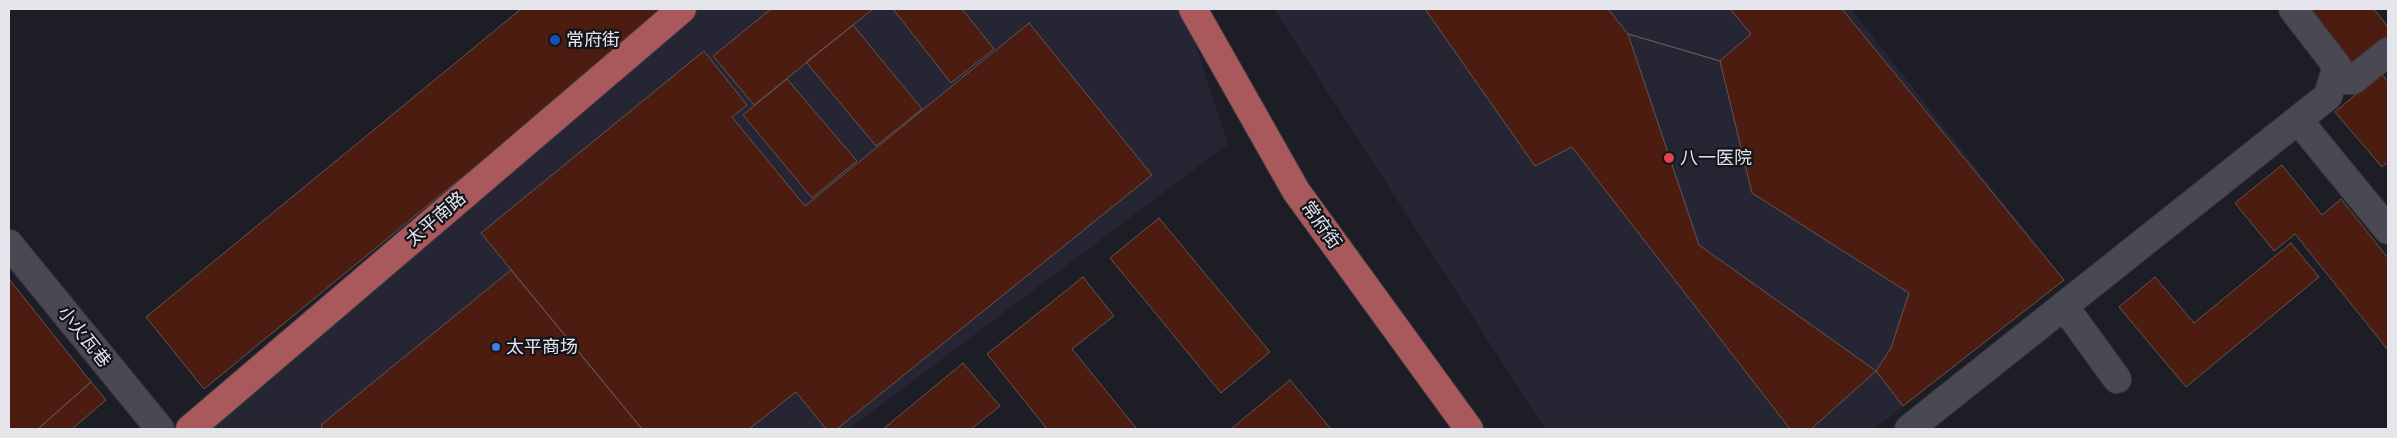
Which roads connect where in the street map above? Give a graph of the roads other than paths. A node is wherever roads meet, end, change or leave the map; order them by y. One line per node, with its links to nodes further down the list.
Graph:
1 (682, 9): 12 (main road, 太平南路)
2 (1193, 9): 13 (main road, 常府街)
3 (2294, 9): 5 (street)
4 (2388, 52): 5 (street)
5 (2332, 80): 6 (street)
6 (2298, 120): 7 (street); 9 (street)
7 (2388, 230)
8 (9, 244): 11 (street, 小火瓦巷)
9 (2064, 306): 10 (street); 14 (street)
10 (2117, 379)
11 (160, 429)
12 (190, 429)
13 (1469, 429)
14 (1909, 429)

